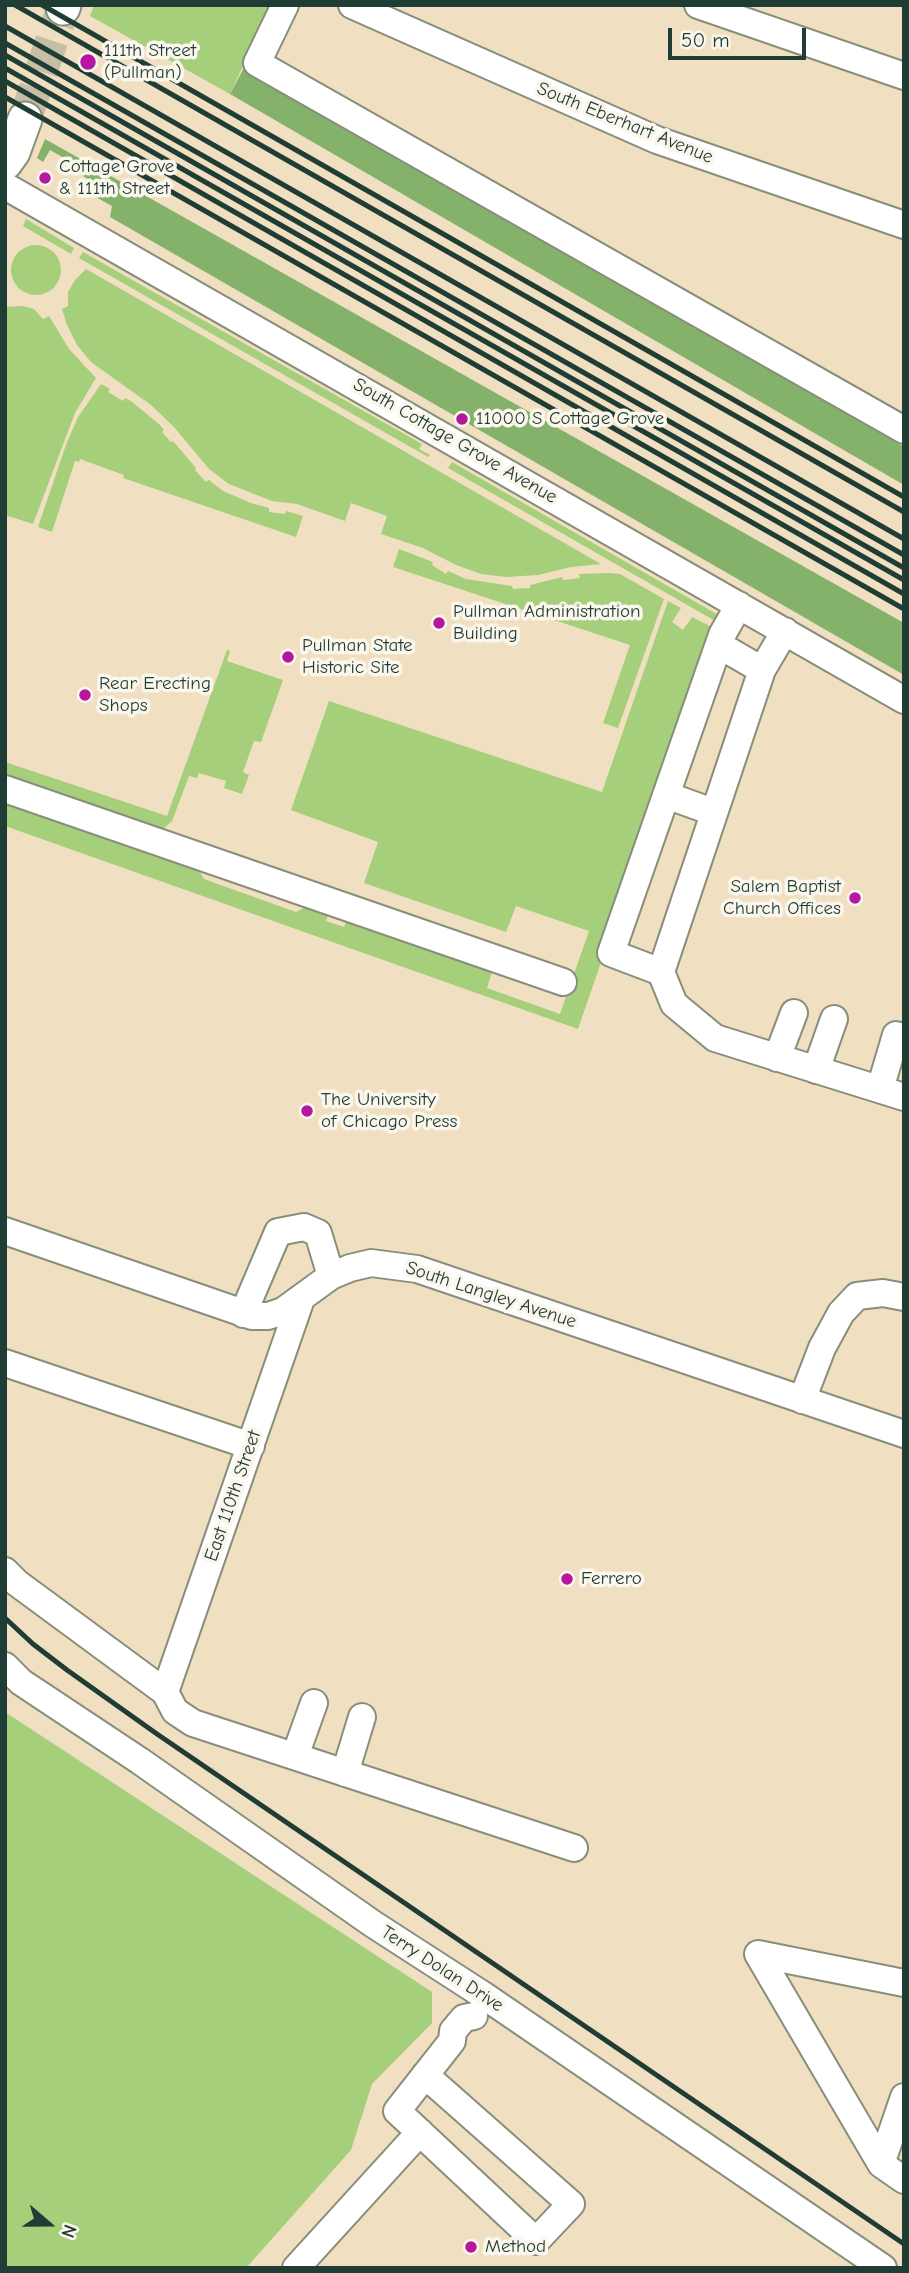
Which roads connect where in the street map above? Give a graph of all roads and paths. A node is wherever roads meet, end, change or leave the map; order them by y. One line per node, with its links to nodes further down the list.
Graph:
1 (285, 5): 9 (street)
2 (352, 5): 8 (street, South Eberhart Avenue)
3 (698, 5): 4 (street)
4 (904, 76)
5 (12, 115): 6 (main road)
6 (5, 163)
7 (5, 186): 10 (street, South Cottage Grove Avenue)
8 (904, 225)
9 (904, 430)
10 (739, 605): 11 (street, South Cottage Grove Avenue); 12 (street)
11 (785, 631): 13 (street); 14 (street, South Cottage Grove Avenue)
12 (719, 645): 13 (street); 16 (street)
13 (762, 670): 17 (street)
14 (904, 700)
15 (5, 789): 19 (street)
16 (666, 795): 17 (street); 18 (street)
17 (713, 812): 18 (street)
18 (661, 972): 23 (street)
19 (563, 982)
20 (794, 1013): 23 (street)
21 (834, 1018): 24 (street)
22 (904, 1037): 25 (street)
23 (777, 1058): 24 (street)
24 (816, 1070): 25 (street)
25 (892, 1093)
26 (5, 1231): 30 (street, South Langley Avenue)
27 (331, 1276): 29 (street, South Langley Avenue); 30 (street); 32 (street, South Langley Avenue)
28 (904, 1297): 32 (street)
29 (301, 1299): 30 (street, South Langley Avenue); 34 (street, East 110th Street)
30 (243, 1314)
31 (5, 1363): 34 (street)
32 (802, 1399): 33 (street, South Langley Avenue)
33 (904, 1434)
34 (251, 1446): 37 (street, East 110th Street)
35 (5, 1571): 37 (street)
36 (5, 1665): 44 (street, Terry Dolan Drive)
37 (165, 1692): 40 (street)
38 (314, 1703): 40 (street)
39 (362, 1717): 41 (street)
40 (295, 1756): 41 (street)
41 (345, 1773): 42 (street)
42 (575, 1848)
43 (904, 1983): 48 (street)
44 (482, 2008): 45 (street); 51 (street, Terry Dolan Drive)
45 (425, 2075): 47 (street); 47 (street)
46 (904, 2097): 48 (street)
47 (420, 2132): 50 (street)
48 (881, 2164): 49 (street)
49 (904, 2180)
50 (296, 2268)
51 (883, 2268)

